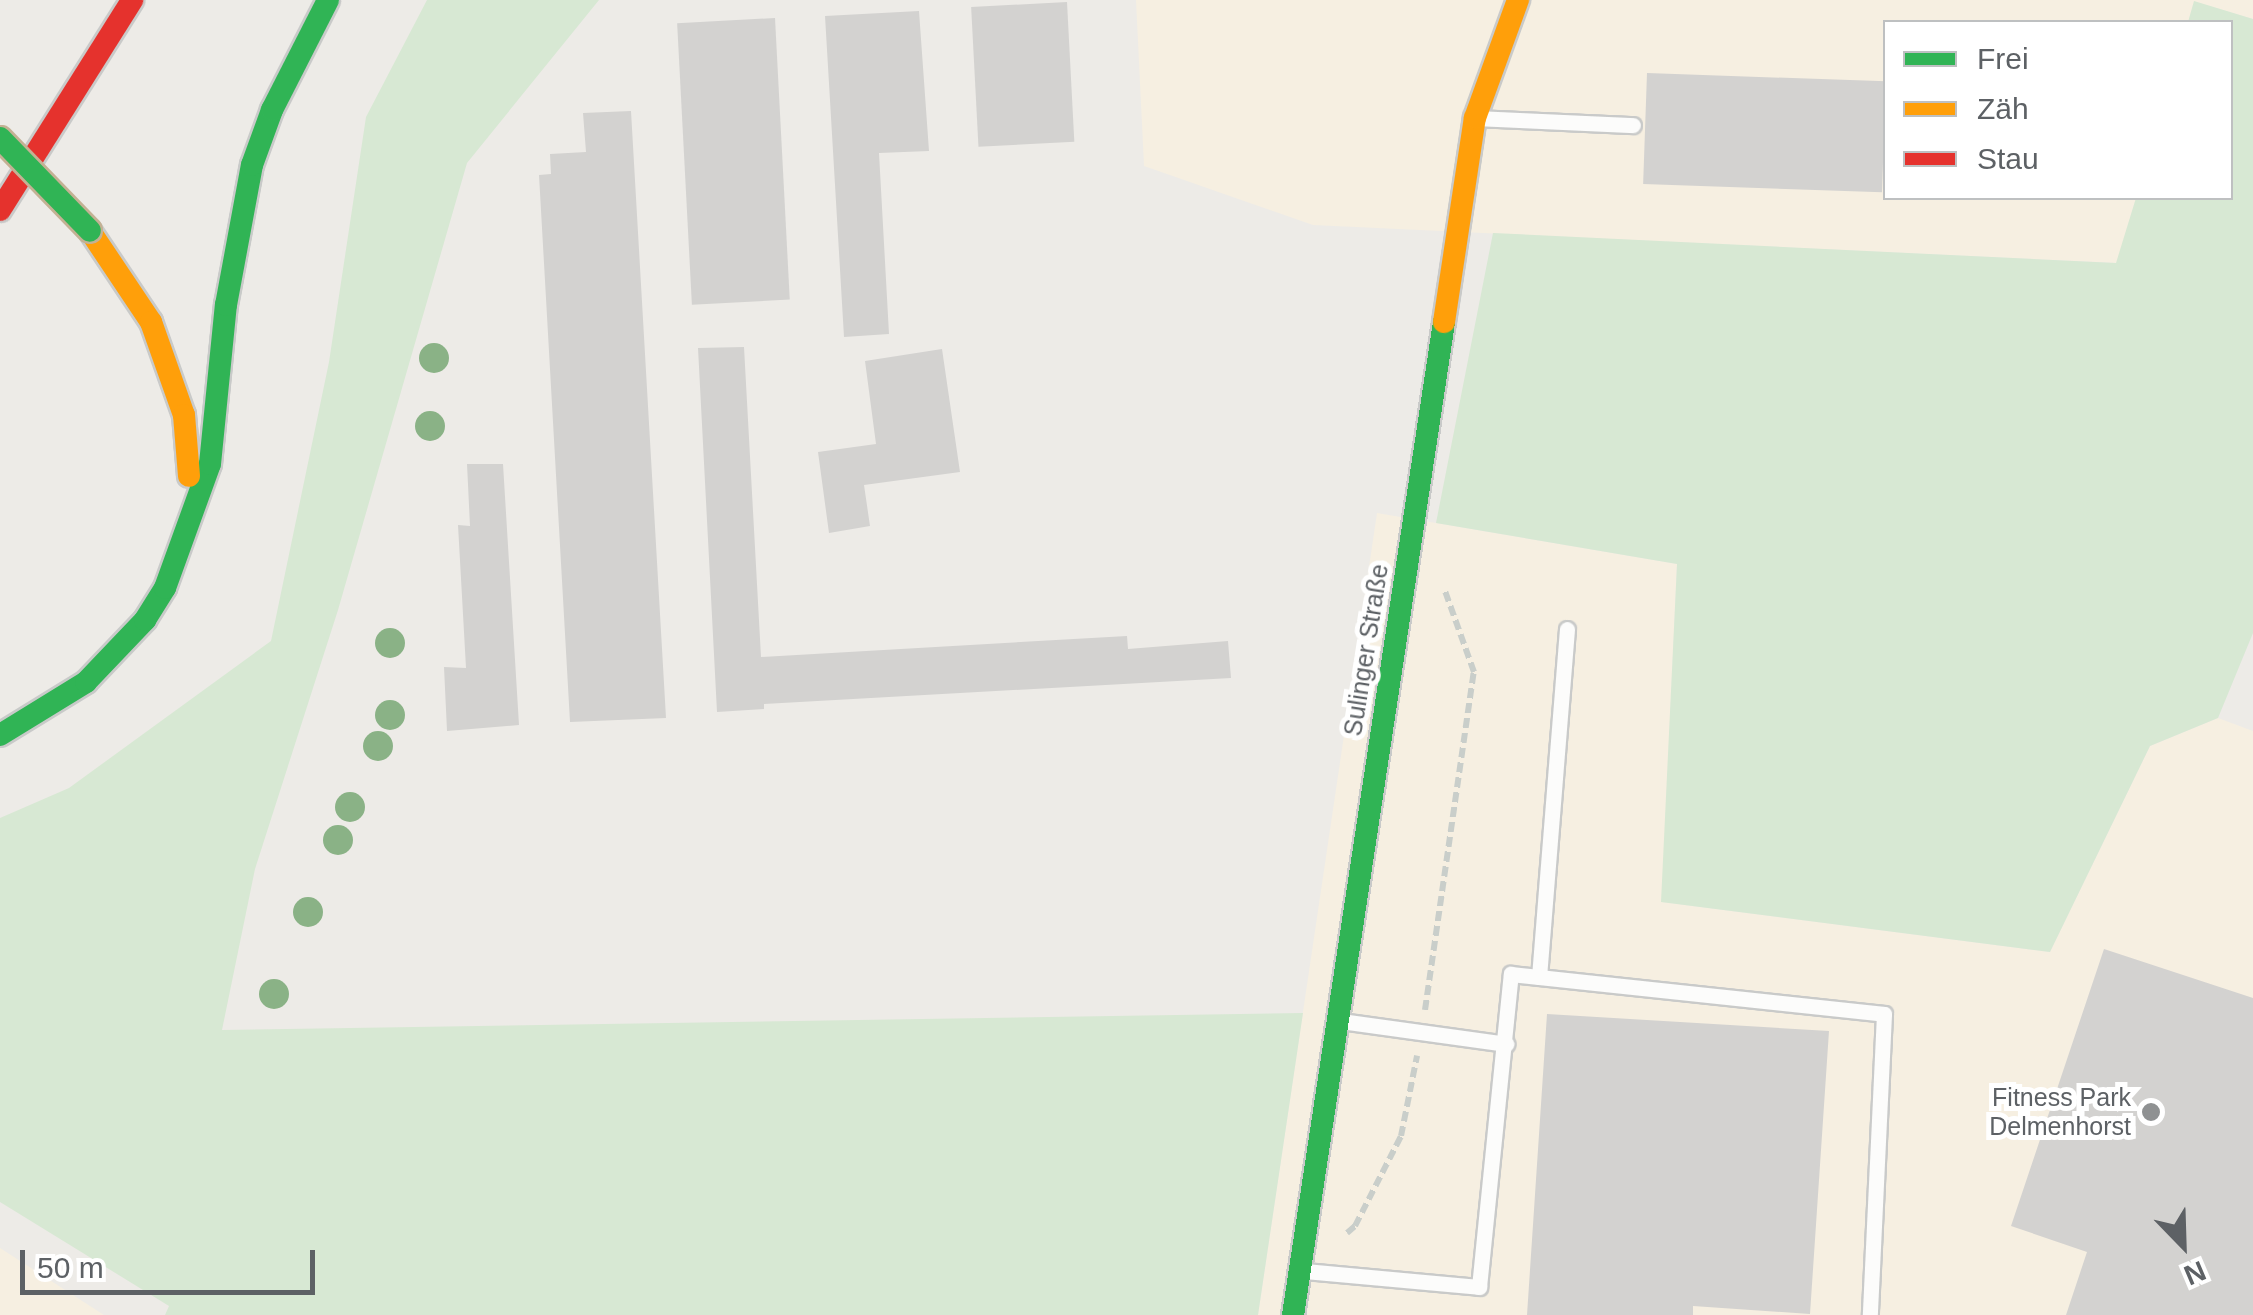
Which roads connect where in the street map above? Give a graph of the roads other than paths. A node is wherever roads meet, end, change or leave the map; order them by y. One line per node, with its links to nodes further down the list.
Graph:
1 (132, 0): 7 (main road)
2 (328, 0): 8 (main road)
3 (1518, 0): 4 (main road, Sulinger Straße)
4 (1475, 118): 5 (lane); 12 (main road, Sulinger Straße)
5 (1632, 125)
6 (0, 138): 8 (main road, bridge)
7 (0, 210)
8 (180, 553): 10 (main road)
9 (1567, 629): 11 (lane)
10 (0, 734)
11 (1539, 977): 13 (lane); 16 (lane)
12 (1338, 1020): 13 (lane); 14 (main road, Sulinger Straße)
13 (1506, 1044): 14 (lane)
14 (1300, 1271): 15 (main road, Sulinger Straße)
15 (1293, 1315)
16 (1870, 1315)

